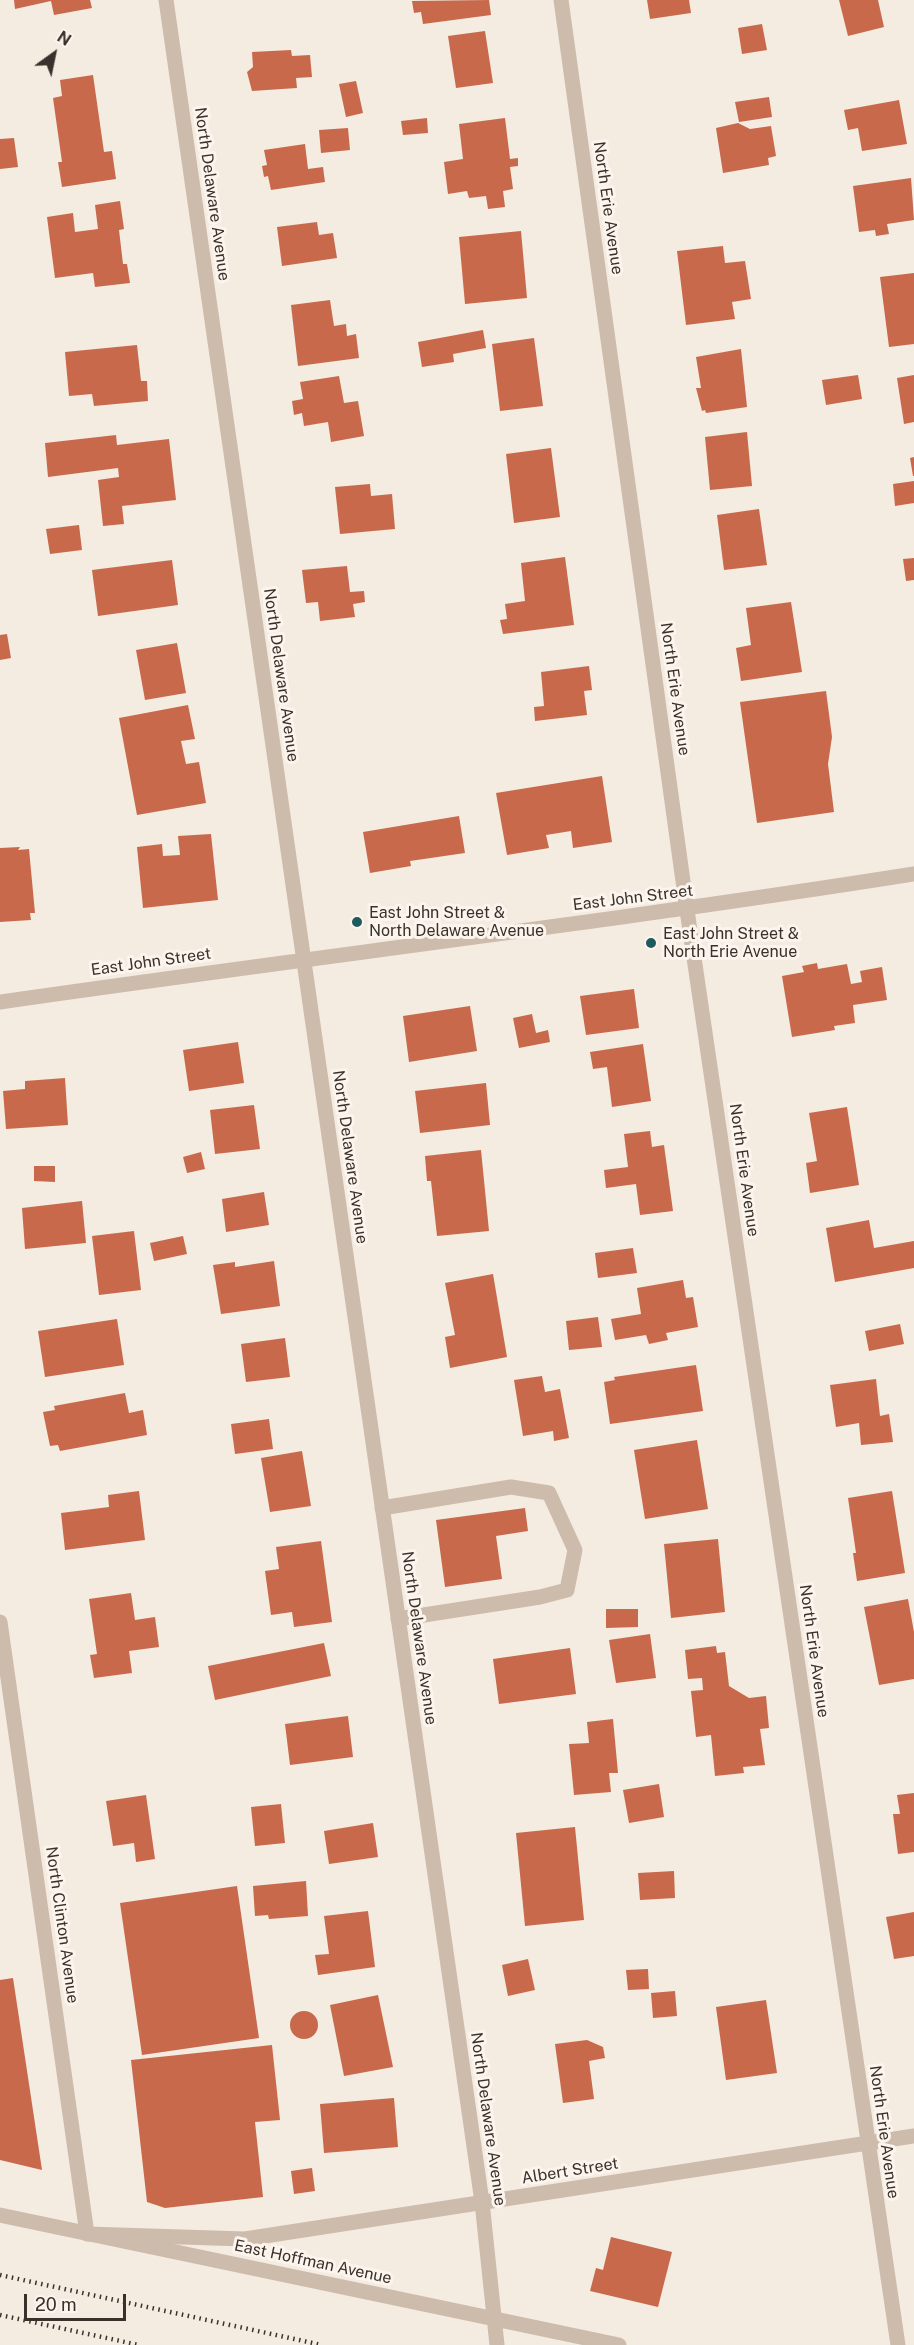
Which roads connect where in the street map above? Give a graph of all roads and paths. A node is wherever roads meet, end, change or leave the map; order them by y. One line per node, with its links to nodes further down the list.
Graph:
1 (166, 0): 5 (street, North Delaware Avenue)
2 (561, 0): 4 (street, North Erie Avenue)
3 (914, 874): 4 (street, East John Street)
4 (687, 910): 5 (street, East John Street); 11 (street, North Erie Avenue)
5 (303, 958): 6 (street, East John Street); 7 (street, North Delaware Avenue)
6 (0, 1002)
7 (382, 1508): 8 (street, North Delaware Avenue); 8 (street)
8 (398, 1619): 12 (street, North Delaware Avenue)
9 (0, 1622): 14 (street, North Clinton Avenue)
10 (914, 2136): 11 (street, Albert Street)
11 (867, 2143): 12 (street, Albert Street); 18 (street, North Erie Avenue)
12 (482, 2202): 14 (street, Albert Street); 15 (street, North Delaware Avenue)
13 (0, 2215): 14 (street, East Hoffman Avenue)
14 (87, 2234): 15 (street, East Hoffman Avenue)
15 (495, 2318): 16 (street, North Delaware Avenue); 17 (street, East Hoffman Avenue)
16 (498, 2345)
17 (619, 2345)
18 (898, 2345)

